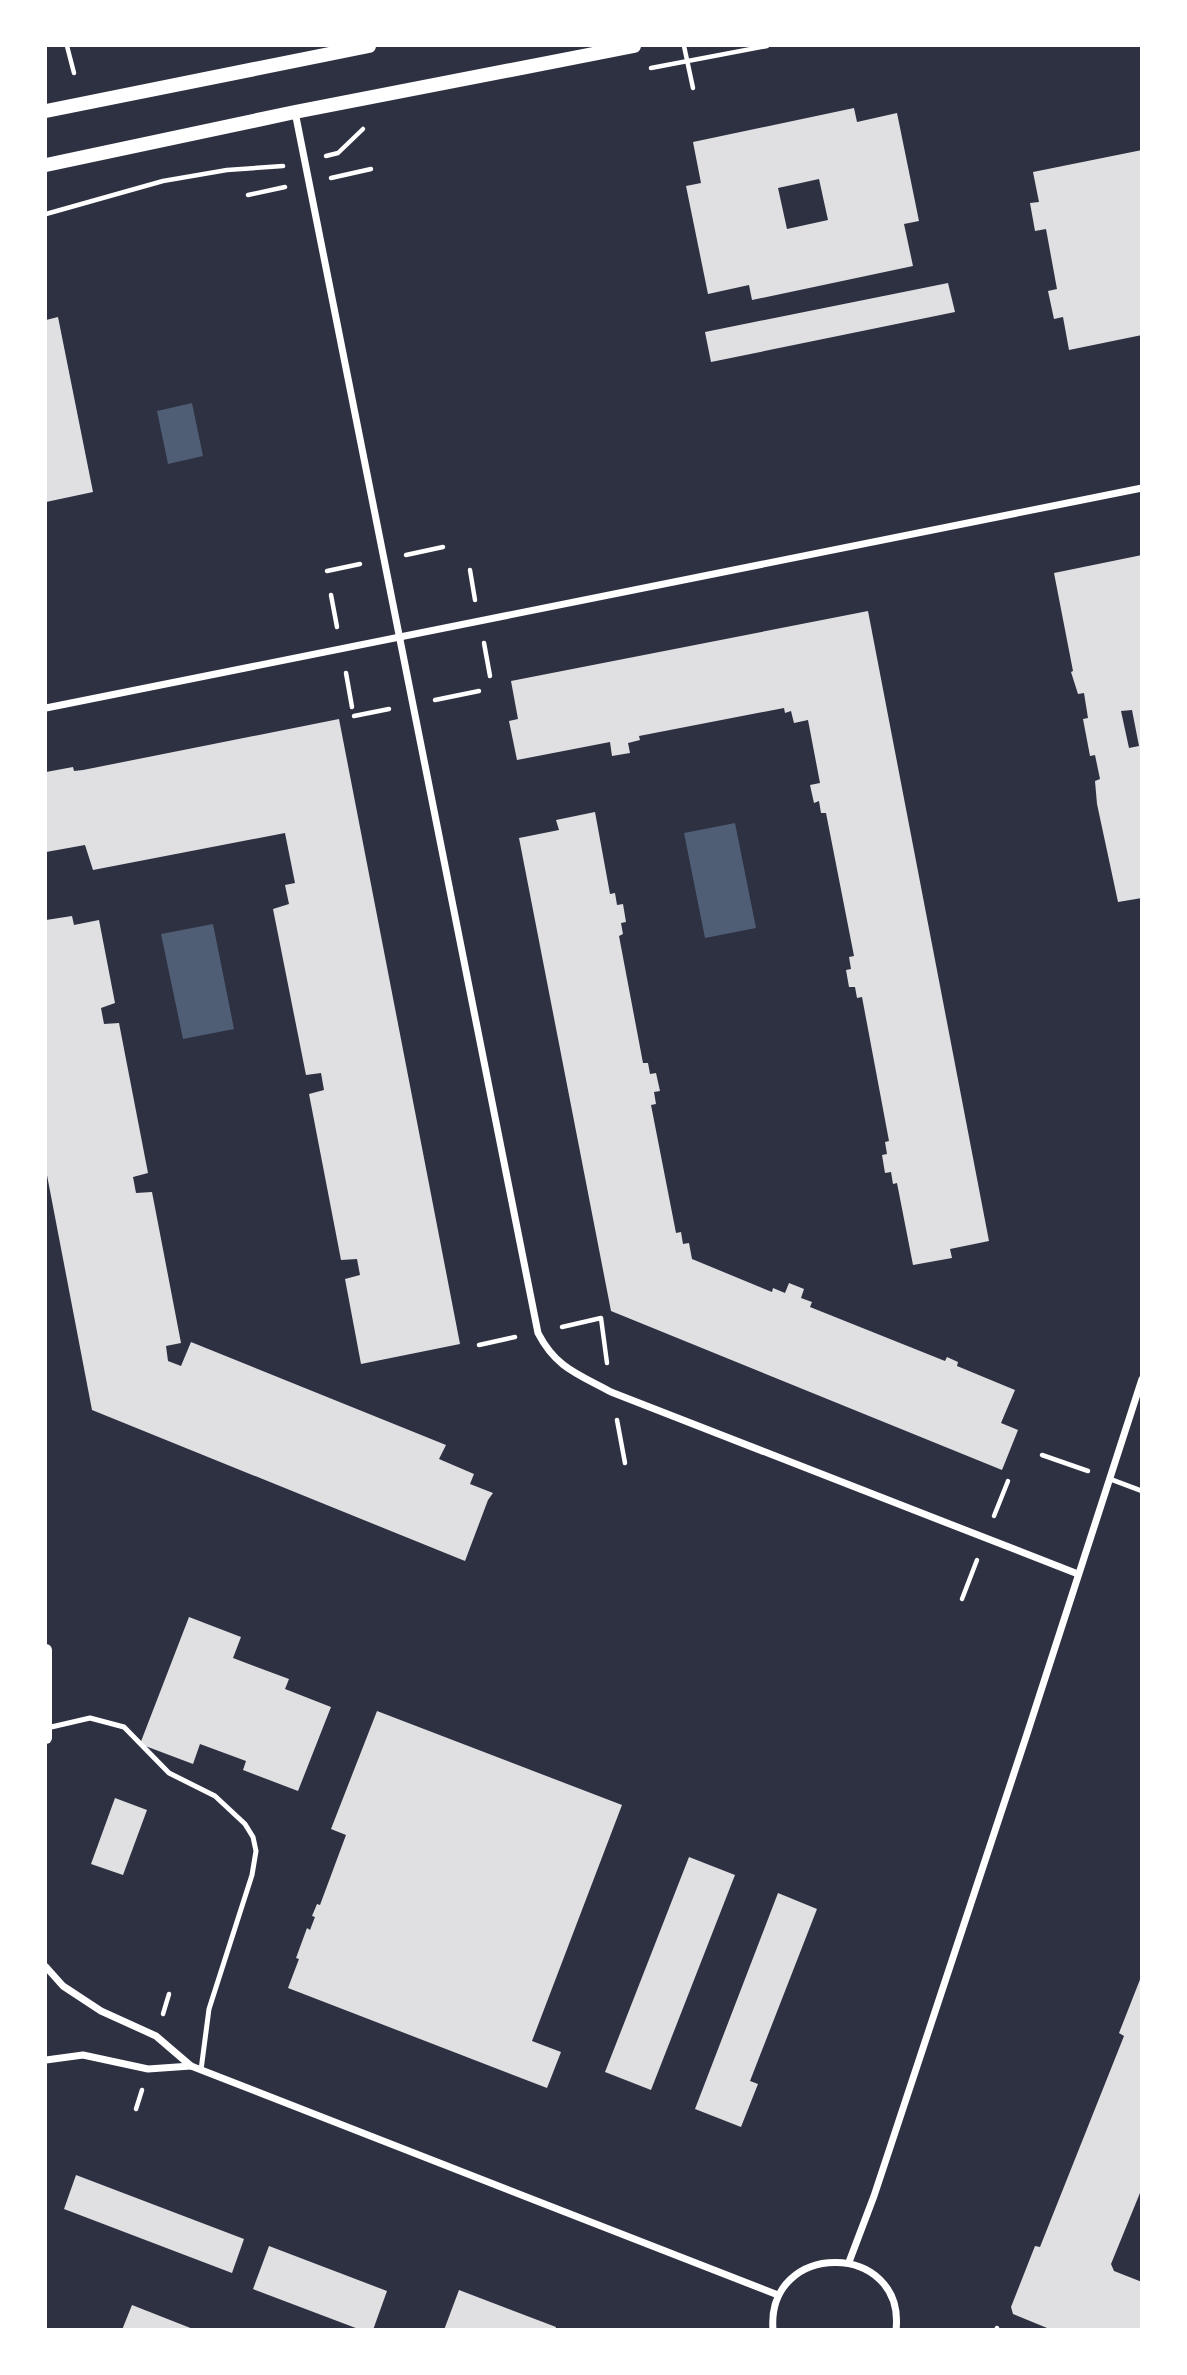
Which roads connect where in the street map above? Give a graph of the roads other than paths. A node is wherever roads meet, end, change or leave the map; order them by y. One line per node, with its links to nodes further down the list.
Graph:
1 (369, 46): 3 (main road)
2 (634, 46): 4 (main road)
3 (46, 111)
4 (295, 112): 5 (main road); 7 (street)
5 (46, 165)
6 (1142, 488): 7 (street)
7 (399, 636): 8 (street); 12 (street)
8 (46, 708)
9 (1142, 1379): 10 (street)
10 (1110, 1479): 11 (lane); 12 (street)
11 (1142, 1492)
12 (1079, 1574): 19 (street)
13 (46, 1650): 14 (street)
14 (46, 1729): 18 (lane)
15 (46, 1967): 17 (street)
16 (46, 2060): 17 (street)
17 (191, 2066): 18 (street)
18 (201, 2070): 20 (street)
19 (849, 2262): 20 (street); 22 (street)
20 (778, 2295): 21 (street)
21 (773, 2329)
22 (896, 2329)

